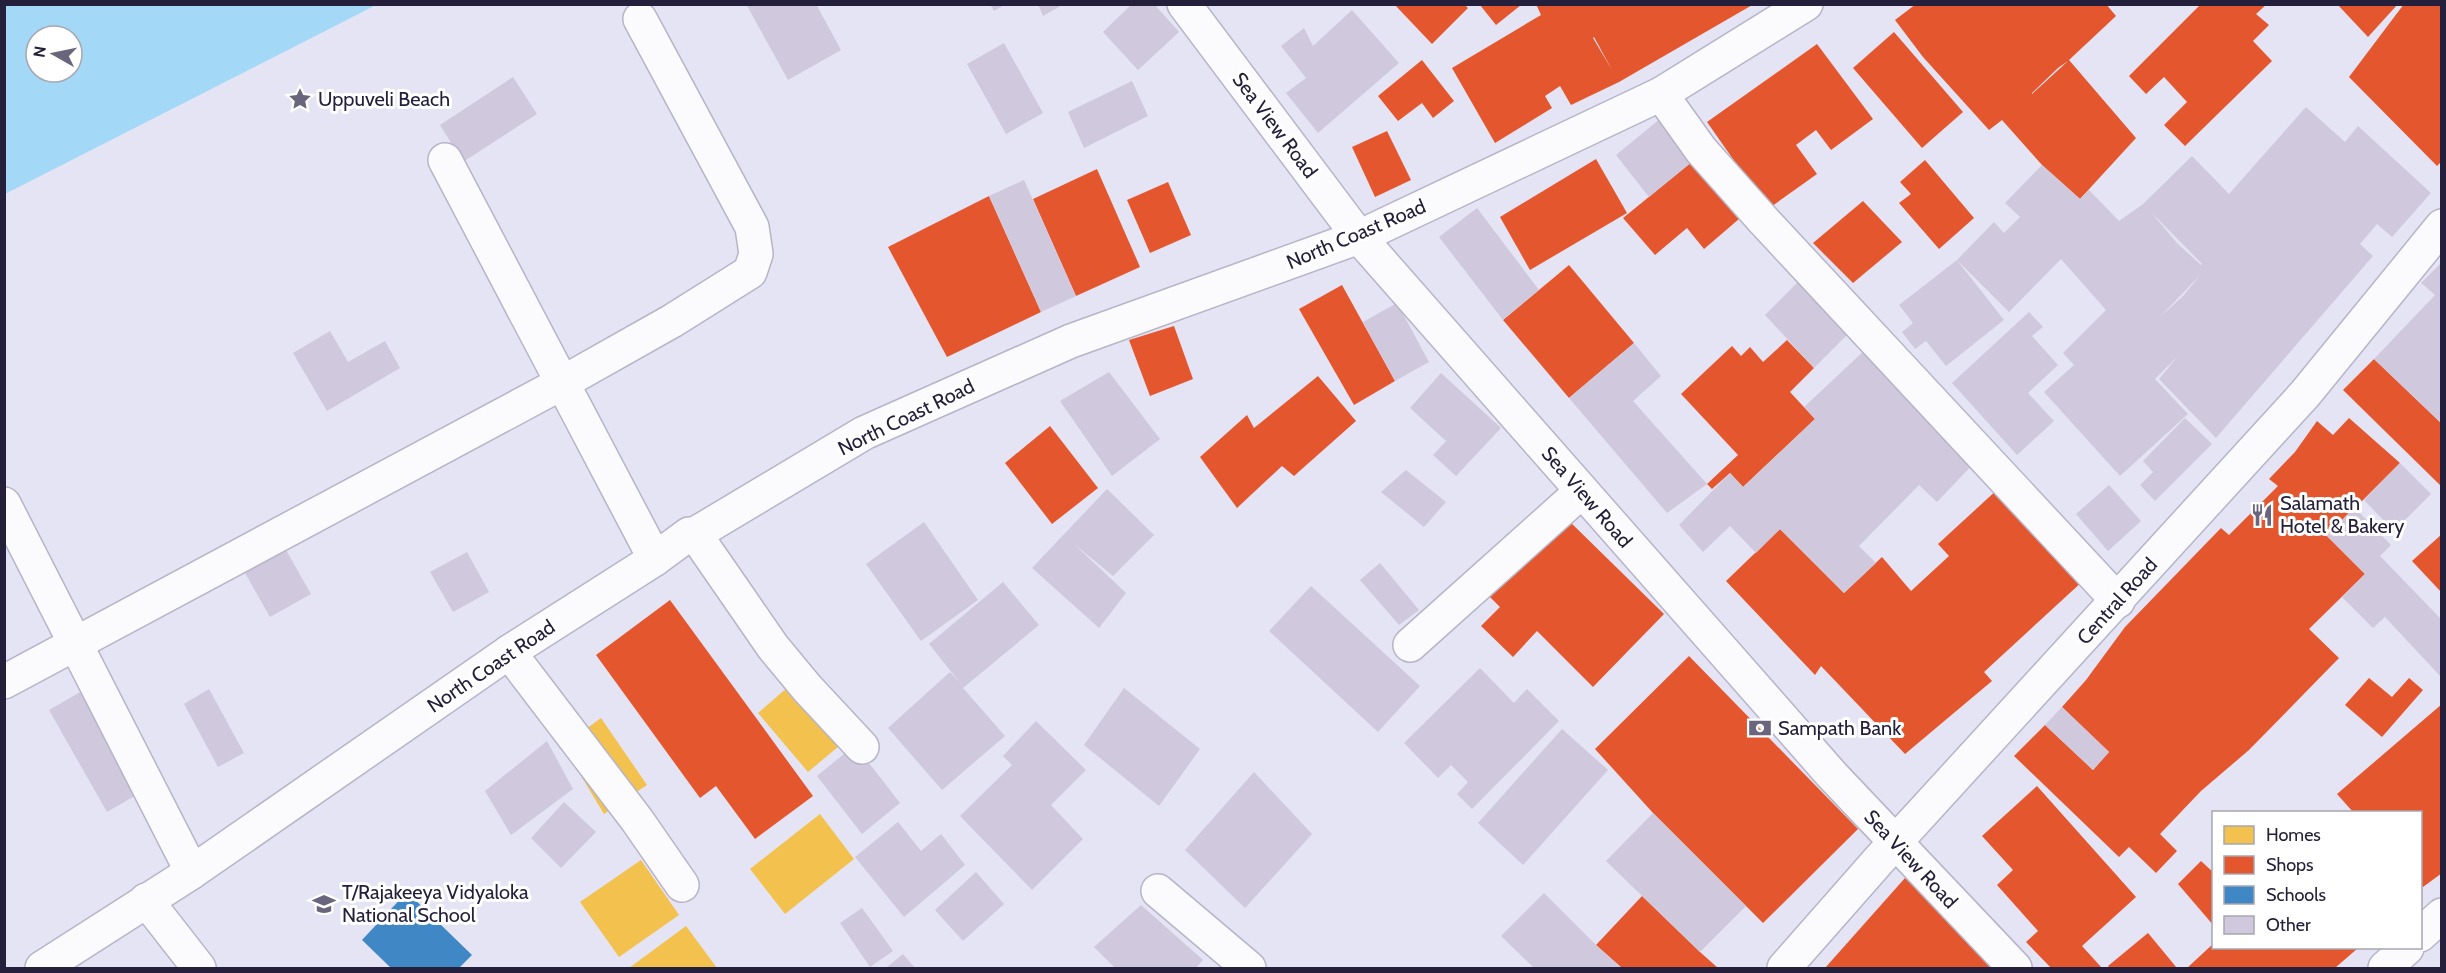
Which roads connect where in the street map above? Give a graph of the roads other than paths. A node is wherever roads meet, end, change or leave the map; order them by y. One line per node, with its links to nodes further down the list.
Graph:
1 (1184, 4): 7 (main road, Sea View Road)
2 (1806, 4): 4 (main road, North Coast Road)
3 (640, 19): 8 (main road)
4 (1660, 94): 7 (main road, North Coast Road); 13 (main road)
5 (445, 160): 8 (main road)
6 (2442, 226): 13 (main road, Central Road)
7 (1359, 237): 9 (main road, Sea View Road); 11 (main road, North Coast Road)
8 (562, 383): 12 (main road); 14 (main road)
9 (1582, 491): 15 (main road); 19 (main road, Sea View Road)
10 (4, 504): 14 (main road)
11 (695, 534): 12 (main road, North Coast Road); 18 (main road)
12 (655, 559): 16 (main road, North Coast Road)
13 (2118, 601): 19 (main road, Central Road)
14 (75, 643): 17 (main road); 20 (main road)
15 (1410, 645)
16 (509, 652): 20 (main road, North Coast Road); 21 (main road)
17 (4, 682)
18 (862, 747)
19 (1896, 843): 30 (main road, Central Road); 31 (main road, Sea View Road)
20 (192, 872): 23 (main road, North Coast Road)
21 (682, 885)
22 (1158, 891): 29 (main road)
23 (146, 900): 27 (main road, North Coast Road); 28 (main road)
24 (2442, 915): 25 (main road)
25 (2422, 934)
26 (2406, 949): 32 (main road)
27 (42, 969)
28 (200, 969)
29 (1249, 969)
30 (1784, 969)
31 (2015, 969)
32 (2385, 969)

